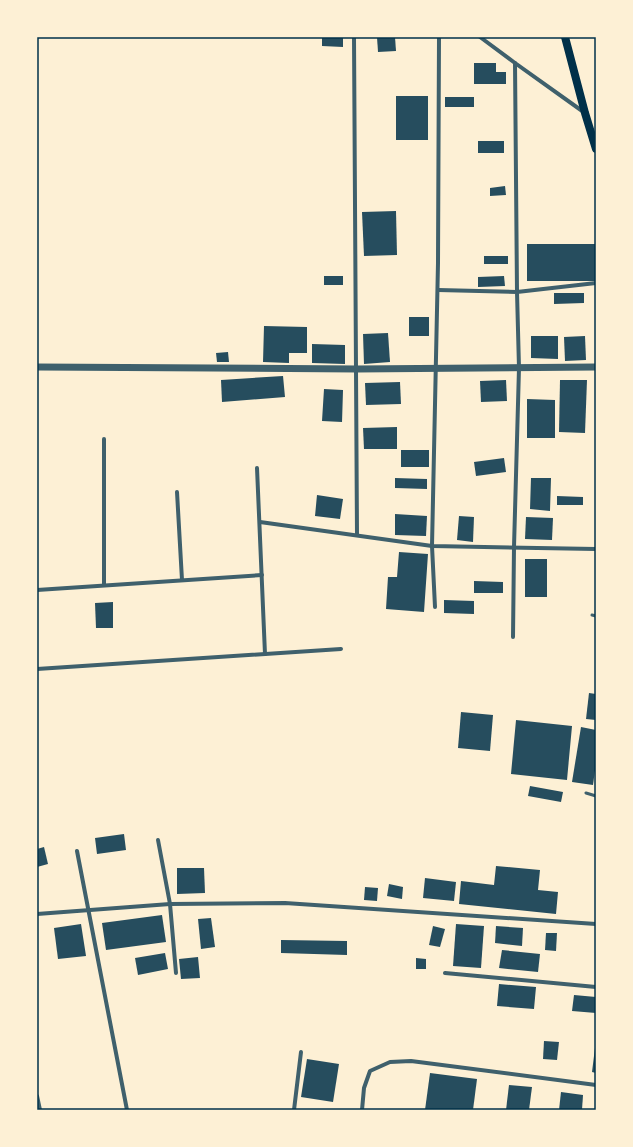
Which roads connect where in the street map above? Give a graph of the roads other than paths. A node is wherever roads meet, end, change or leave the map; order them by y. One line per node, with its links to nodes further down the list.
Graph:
1 (354, 37): 15 (street)
2 (439, 37): 9 (street)
3 (480, 37): 5 (street)
4 (565, 37): 6 (main road)
5 (515, 63): 6 (street); 10 (street)
6 (585, 114): 7 (main road)
7 (596, 149)
8 (596, 283): 10 (street)
9 (438, 290): 10 (street); 13 (street)
10 (517, 292): 14 (street)
11 (37, 367): 15 (street)
12 (596, 367): 14 (street)
13 (437, 368): 14 (street); 15 (street); 21 (street)
14 (519, 368): 22 (street)
15 (357, 369): 20 (street)
16 (104, 439): 26 (street)
17 (257, 468): 19 (street)
18 (177, 492): 25 (street)
19 (260, 522): 20 (street); 24 (street)
20 (357, 535): 21 (street)
21 (432, 546): 22 (street); 28 (street)
22 (514, 547): 23 (street); 31 (street)
23 (596, 549)
24 (262, 575): 25 (street); 33 (street)
25 (182, 580): 26 (street)
26 (104, 585): 27 (street)
27 (37, 590)
28 (435, 607)
29 (592, 615): 30 (lane)
30 (596, 616)
31 (513, 637)
32 (341, 649): 33 (street)
33 (266, 654): 34 (street)
34 (37, 669)
35 (586, 794): 36 (lane)
36 (596, 796)
37 (158, 840): 39 (street)
38 (77, 851): 40 (street)
39 (170, 904): 40 (street); 42 (street); 43 (street)
40 (89, 910): 41 (street); 50 (street)
41 (37, 914)
42 (596, 924)
43 (176, 973)
44 (445, 973): 45 (street)
45 (596, 987)
46 (301, 1052): 51 (street)
47 (596, 1085): 52 (street)
48 (37, 1096): 49 (street)
49 (40, 1110)
50 (127, 1110)
51 (294, 1110)
52 (362, 1110)

